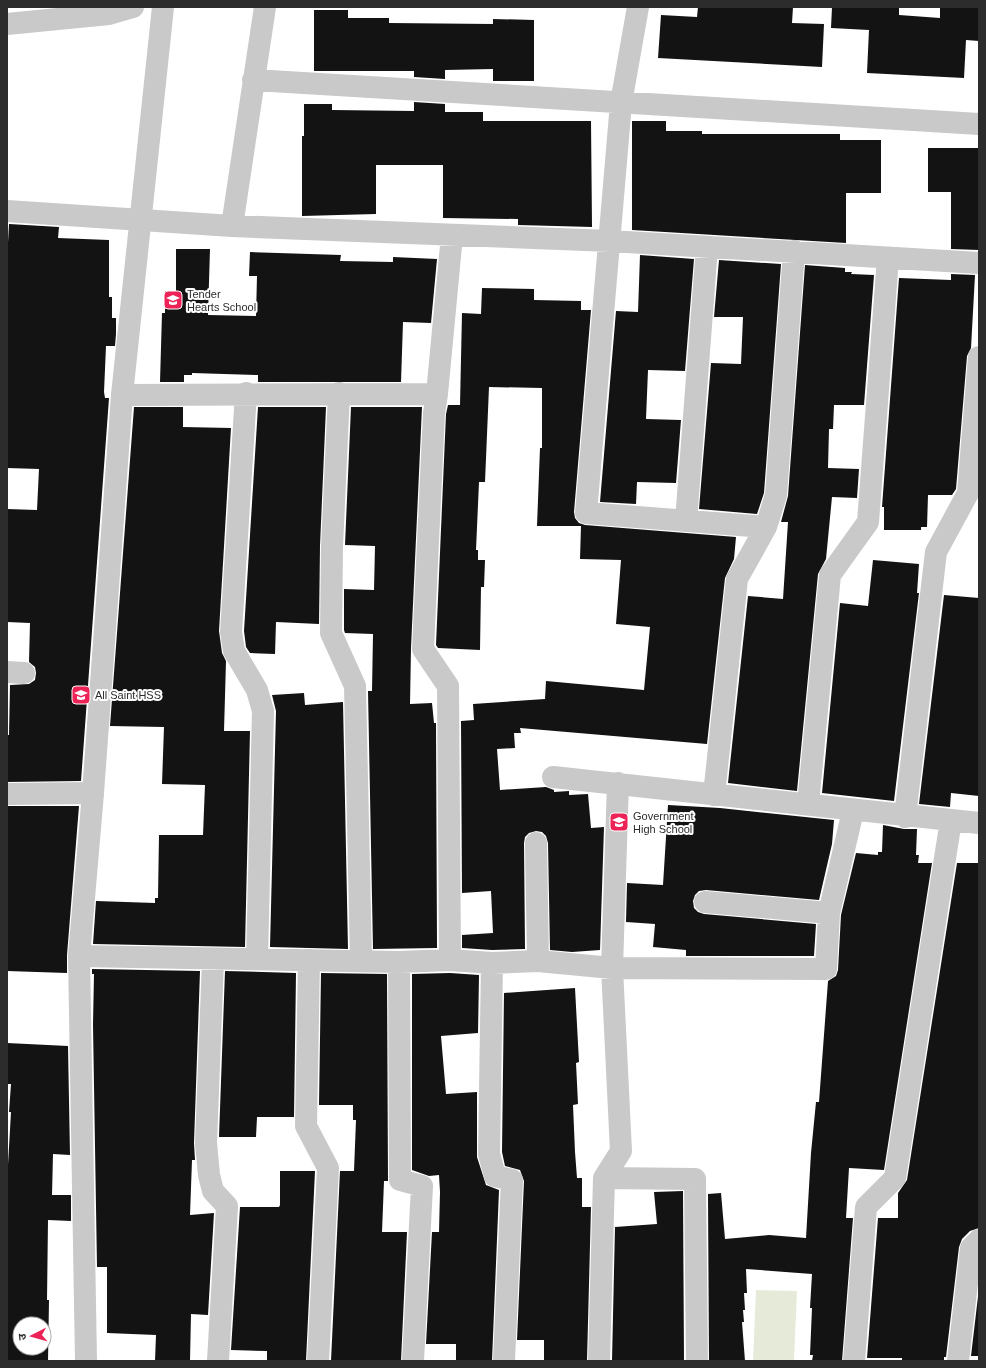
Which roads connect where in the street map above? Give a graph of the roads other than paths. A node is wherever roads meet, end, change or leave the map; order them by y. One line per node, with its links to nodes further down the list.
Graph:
1 (133, 7): 5 (street)
2 (163, 7): 11 (street)
3 (265, 7): 7 (street)
4 (638, 7): 8 (street)
5 (109, 10): 6 (street)
6 (7, 24)
7 (253, 80): 8 (street); 12 (street)
8 (622, 103): 9 (street); 14 (street)
9 (979, 124)
10 (7, 211): 11 (street)
11 (140, 221): 12 (street); 23 (street)
12 (232, 226): 13 (street)
13 (452, 235): 14 (street); 22 (street)
14 (610, 241): 15 (street); 24 (street)
15 (707, 247): 16 (street); 24 (street)
16 (794, 251): 17 (street); 25 (street)
17 (888, 258): 18 (street); 31 (street)
18 (979, 263)
19 (979, 357): 33 (street)
20 (246, 393): 21 (street); 23 (street); 40 (street)
21 (339, 393): 22 (street); 43 (street)
22 (437, 394): 44 (street)
23 (122, 395): 28 (street)
24 (686, 521): 25 (street)
25 (766, 527): 30 (street)
26 (553, 777): 27 (street)
27 (618, 783): 30 (street); 48 (street)
28 (93, 793): 29 (street); 39 (street)
29 (7, 794)
30 (714, 795): 31 (street)
31 (808, 804): 32 (street)
32 (853, 811): 33 (street); 38 (street)
33 (905, 816): 34 (street)
34 (951, 820): 35 (street); 58 (street)
35 (979, 823)
36 (536, 843): 45 (street)
37 (705, 902): 38 (street)
38 (829, 913): 48 (street)
39 (79, 956): 41 (street); 51 (street)
40 (257, 959): 41 (street); 42 (street)
41 (213, 960): 52 (street)
42 (308, 960): 43 (street); 53 (street)
43 (361, 960): 46 (street)
44 (450, 960): 46 (street); 47 (street)
45 (538, 961): 47 (street); 48 (street)
46 (399, 962): 54 (street)
47 (492, 963): 55 (street)
48 (612, 968): 49 (street)
49 (604, 1178): 56 (street); 57 (street)
50 (979, 1240): 59 (street)
51 (86, 1361)
52 (218, 1361)
53 (318, 1361)
54 (413, 1361)
55 (504, 1361)
56 (599, 1361)
57 (697, 1361)
58 (854, 1361)
59 (958, 1361)

